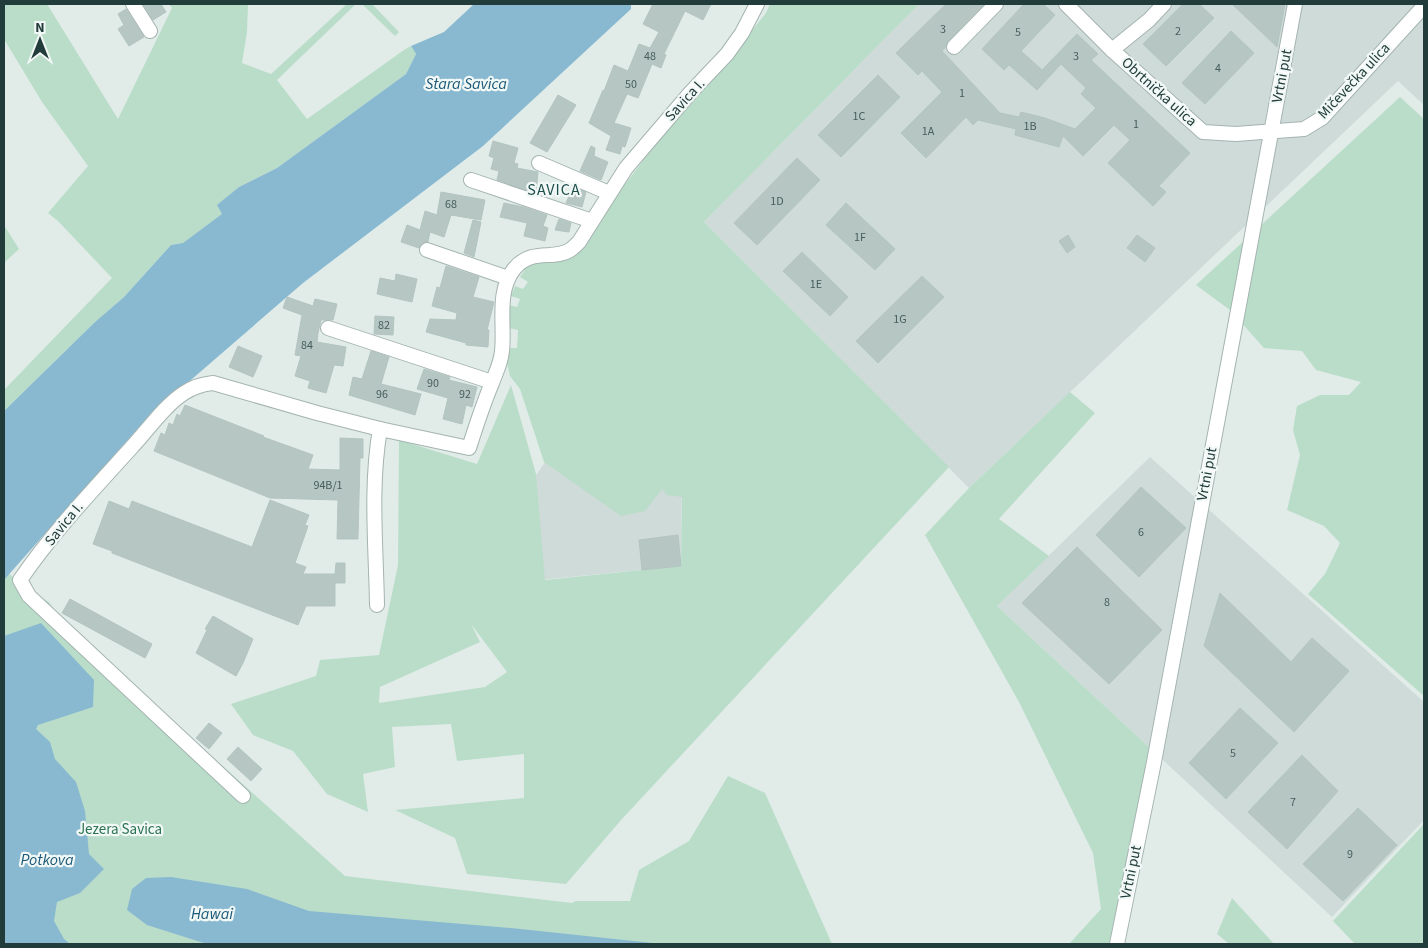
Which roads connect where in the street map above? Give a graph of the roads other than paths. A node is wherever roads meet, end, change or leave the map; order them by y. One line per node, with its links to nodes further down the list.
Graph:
1 (133, 4): 8 (street)
2 (757, 4): 14 (street, Savica I.)
3 (996, 4): 9 (street)
4 (1066, 4): 10 (street, Obrtnička ulica)
5 (1164, 4): 10 (street)
6 (1296, 4): 11 (street, Vrtni put)
7 (1424, 6): 11 (street, Mičevečka ulica)
8 (150, 31)
9 (954, 47)
10 (1112, 50): 11 (street, Obrtnička ulica)
11 (1271, 132): 23 (street, Vrtni put)
12 (539, 163): 14 (street)
13 (471, 180): 15 (street)
14 (609, 193): 15 (street, Savica I.)
15 (592, 221): 17 (street, Savica I.)
16 (427, 250): 17 (street)
17 (508, 278): 19 (street, Savica I.)
18 (328, 328): 19 (street)
19 (492, 382): 20 (street, Savica I.)
20 (380, 429): 21 (street); 22 (street, Savica I.)
21 (378, 604)
22 (242, 796)
23 (1117, 944)

